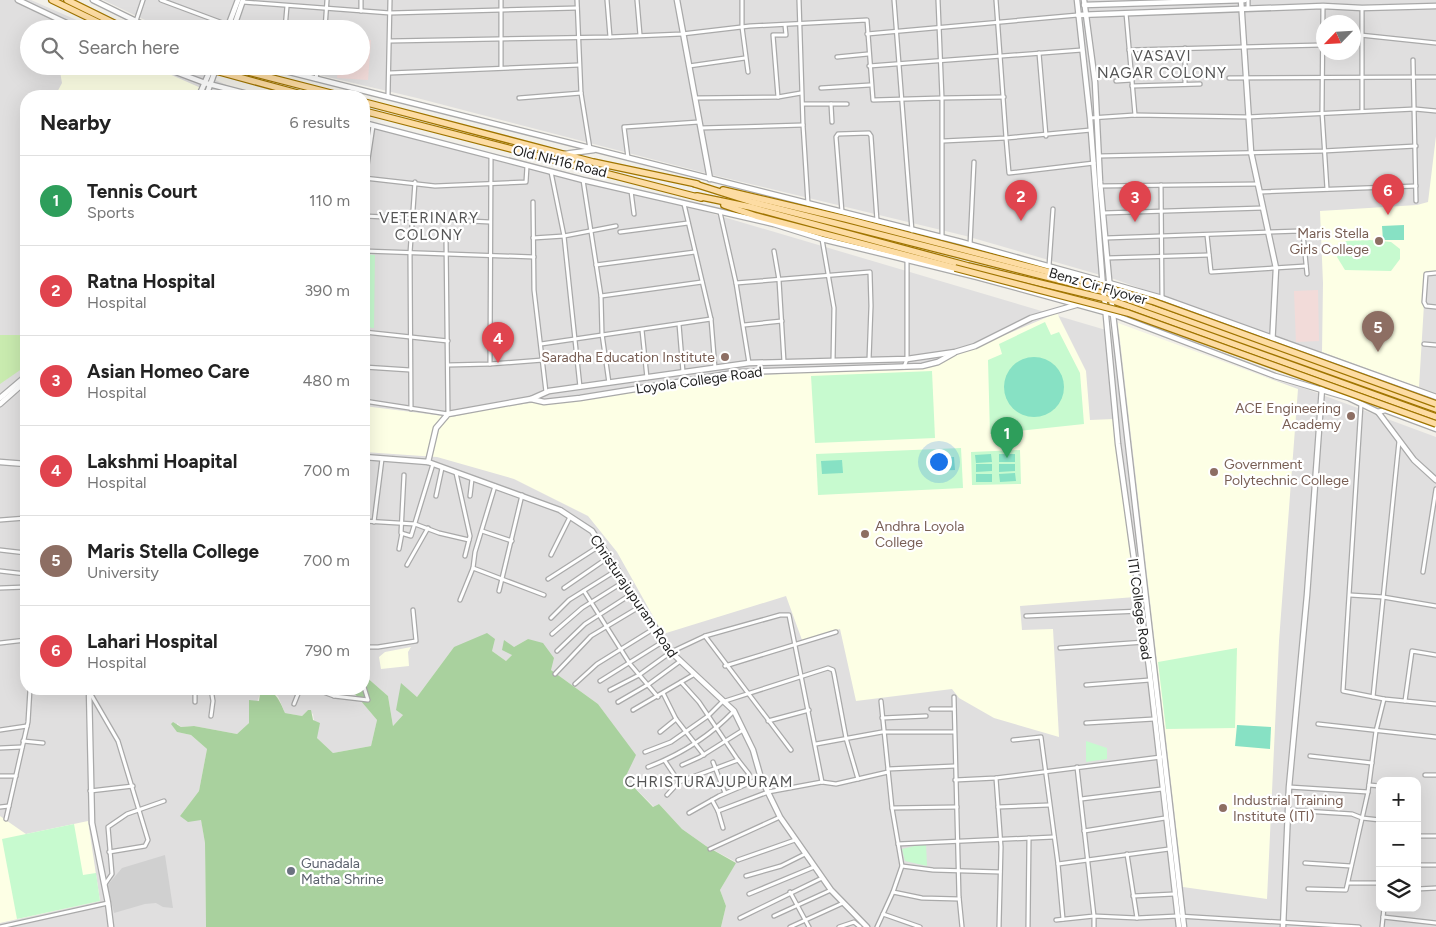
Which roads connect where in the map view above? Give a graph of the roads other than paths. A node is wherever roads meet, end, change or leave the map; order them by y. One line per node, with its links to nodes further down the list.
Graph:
1 (18, 0): 44 (street)
2 (52, 0): 45 (main road)
3 (67, 0): 46 (main road)
4 (93, 0): 47 (street)
5 (143, 0): 48 (street)
6 (162, 0): 49 (street)
7 (327, 0): 32 (street)
8 (361, 0): 38 (street)
9 (390, 0): 39 (street)
10 (501, 0): 37 (street)
11 (577, 0): 33 (street)
12 (607, 0): 66 (street)
13 (637, 0): 63 (street)
14 (678, 0): 61 (street)
15 (742, 0): 58 (street)
16 (799, 0): 56 (street)
17 (894, 0): 60 (street)
18 (938, 0): 59 (street)
19 (996, 0): 54 (street)
20 (1077, 0): 28 (street)
21 (1241, 0): 22 (street); 25 (street); 35 (street)
22 (1246, 0): 36 (street)
23 (1395, 0): 30 (street)
24 (241, 1): 27 (street); 50 (street); 51 (street)
25 (1209, 1): 26 (street)
26 (1085, 3): 28 (street); 41 (street)
27 (287, 6): 32 (street); 52 (street)
28 (1077, 6): 42 (street)
29 (1323, 6): 34 (street); 36 (street); 43 (street)
30 (1395, 6): 31 (street); 34 (street)
31 (1436, 6)
32 (327, 8): 38 (street); 53 (street)
33 (577, 8): 37 (street); 65 (street)
34 (1362, 8): 55 (street)
35 (1242, 9): 36 (street); 40 (street); 71 (street)
36 (1248, 9)
37 (501, 10): 39 (street); 67 (street)
38 (361, 11): 39 (street)
39 (390, 13): 68 (street)
40 (1126, 13): 41 (street); 74 (street)
41 (1086, 14): 42 (street); 140 (street)
42 (1078, 15): 54 (street); 73 (street)
43 (1323, 15)
44 (60, 20)
45 (93, 20)
46 (108, 20)
47 (132, 20)
48 (137, 20)
49 (211, 20)
50 (232, 20)
51 (236, 20)
52 (286, 20)
53 (326, 20)
54 (998, 22): 59 (street); 79 (street)
55 (1361, 22)
56 (800, 24): 57 (street); 62 (street); 122 (street)
57 (785, 25): 58 (street); 124 (street)
58 (742, 26): 61 (street); 78 (street)
59 (939, 28): 60 (street); 83 (street)
60 (897, 33): 62 (street); 84 (street)
61 (682, 34): 63 (street); 86 (street)
62 (867, 34): 76 (street)
63 (640, 35): 66 (street)
64 (1361, 36): 69 (street)
65 (577, 37): 66 (street); 67 (street); 85 (street)
66 (610, 37)
67 (500, 39): 68 (street); 88 (street)
68 (390, 40): 90 (street)
69 (1436, 42)
70 (1316, 45): 71 (street)
71 (1244, 46): 72 (street); 104 (street)
72 (1185, 48): 74 (street); 109 (street)
73 (1082, 50): 75 (street); 142 (street)
74 (1128, 50): 106 (street)
75 (1039, 53): 79 (street); 149 (street)
76 (868, 54): 77 (street); 87 (street)
77 (836, 57)
78 (745, 58): 86 (street); 89 (street)
79 (1000, 58): 83 (street); 125 (street)
80 (1322, 60): 99 (street)
81 (1361, 60): 100 (street)
82 (1413, 60): 98 (street)
83 (940, 62): 84 (street); 128 (street)
84 (899, 65): 87 (street); 129 (street)
85 (579, 66): 88 (street); 121 (street)
86 (689, 66): 127 (street)
87 (869, 66): 111 (street)
88 (501, 67): 90 (street)
89 (748, 72)
90 (390, 73): 123 (street)
91 (184, 75): 107 (street)
92 (210, 75): 107 (street)
93 (212, 75): 108 (street)
94 (234, 75): 117 (main road)
95 (260, 75): 118 (main road)
96 (303, 75): 103 (street)
97 (317, 75): 103 (street)
98 (1413, 76): 100 (street); 101 (street); 134 (street)
99 (1322, 77): 100 (street); 104 (street); 137 (street)
100 (1361, 77): 135 (street)
101 (1436, 77)
102 (1229, 78): 104 (street)
103 (316, 79): 119 (street)
104 (1246, 79): 141 (street)
105 (1116, 80): 106 (street)
106 (1132, 80): 112 (street)
107 (205, 83): 108 (street); 114 (street)
108 (211, 84): 115 (street); 116 (street)
109 (1185, 84): 110 (street); 112 (street)
110 (1200, 84)
111 (870, 86): 113 (street); 129 (street)
112 (1132, 86): 139 (street)
113 (821, 88)
114 (202, 90)
115 (208, 90)
116 (234, 90)
117 (287, 90)
118 (319, 90)
119 (363, 90)
120 (370, 92): 123 (street)
121 (581, 93): 126 (street); 154 (street)
122 (802, 93): 124 (street); 131 (street)
123 (388, 96): 154 (street)
124 (778, 97): 127 (street)
125 (1004, 97): 128 (street); 150 (street)
126 (519, 98)
127 (696, 98): 145 (street)
128 (942, 98): 129 (street); 151 (street)
129 (902, 99): 200 (street)
130 (370, 104): 157 (main road, Old NH16 Road)
131 (803, 104): 132 (street); 146 (street)
132 (831, 104): 133 (street); 143 (street)
133 (847, 104)
134 (1415, 109): 135 (street); 136 (street); 153 (street)
135 (1362, 110): 137 (street)
136 (1436, 110)
137 (1322, 112): 141 (street); 155 (street)
138 (370, 113): 179 (main road, Old NH16 Road)
139 (1135, 115): 140 (street); 141 (street)
140 (1097, 117): 142 (street); 158 (street)
141 (1248, 117): 156 (street)
142 (1090, 118): 148 (street)
143 (832, 122)
144 (370, 125): 147 (street)
145 (700, 125): 146 (street); 160 (street); 166 (street)
146 (803, 125): 183 (street)
147 (373, 126): 152 (street); 159 (street)
148 (1091, 130): 149 (street); 162 (street)
149 (1046, 136): 150 (street)
150 (1006, 138): 151 (street); 162 (street)
151 (942, 141): 207 (street)
152 (370, 143)
153 (1416, 146): 155 (street); 174 (street)
154 (592, 149): 157 (street); 160 (street)
155 (1323, 151): 156 (street); 175 (street)
156 (1251, 152): 158 (street); 171 (street)
157 (564, 154): 170 (main road, Old NH16 Road)
158 (1099, 156): 172 (street)
159 (491, 157): 163 (street); 169 (street)
160 (628, 158): 166 (street)
161 (974, 162): 210 (street)
162 (1094, 163): 172 (street)
163 (527, 166): 164 (street); 169 (street)
164 (551, 172): 167 (street); 203 (street)
165 (370, 178): 168 (street)
166 (710, 179): 183 (street)
167 (584, 180): 176 (street); 198 (street)
168 (415, 182): 169 (street); 193 (street)
169 (491, 183): 194 (street)
170 (695, 184): 178 (main road, Old NH16 Road); 234 (main road)
171 (1258, 184): 173 (street); 177 (street)
172 (1099, 185): 173 (street); 189 (street, ITI College Road); 230 (street, ITI College Road)
173 (1161, 185): 187 (street)
174 (1416, 186): 175 (street); 180 (street)
175 (1326, 189): 177 (street)
176 (631, 191): 182 (street); 190 (street)
177 (1260, 192): 184 (street)
178 (752, 195): 287 (main road, Benz Cir Flyover, bridge)
179 (697, 196): 192 (main road, Old NH16 Road); 238 (main road)
180 (1416, 201)
181 (533, 202): 205 (street)
182 (684, 204): 186 (street); 196 (street)
183 (808, 205): 188 (street)
184 (1262, 208): 187 (street); 201 (street)
185 (1053, 209): 224 (street)
186 (720, 212): 206 (street); 232 (street)
187 (1161, 212): 189 (street); 209 (street)
188 (842, 213): 195 (street); 195 (street)
189 (1103, 213): 208 (street, ITI College Road)
190 (634, 214)
191 (370, 216): 193 (street)
192 (756, 216): 293 (main road, Benz Cir Flyover, bridge)
193 (412, 219): 194 (street); 214 (street)
194 (490, 222): 216 (street)
195 (878, 222): 200 (street)
196 (688, 223): 199 (street); 213 (street)
197 (616, 226): 198 (street)
198 (590, 230): 203 (street); 222 (street)
199 (620, 232)
200 (912, 232): 207 (street)
201 (1268, 232): 202 (street); 223 (street); 225 (street)
202 (1207, 235): 209 (street); 217 (street)
203 (564, 236): 205 (street); 253 (street)
204 (446, 238): 215 (street)
205 (533, 238): 219 (street)
206 (822, 238): 221 (street); 228 (street)
207 (942, 238): 210 (street)
208 (1106, 238): 209 (street); 220 (street, ITI College Road)
209 (1161, 238): 218 (street)
210 (970, 245): 224 (street)
211 (370, 251): 214 (street)
212 (774, 251): 229 (street)
213 (695, 252): 222 (street); 231 (street)
214 (410, 253): 215 (street); 251 (street)
215 (447, 254): 216 (street); 254 (street)
216 (490, 255): 219 (street); 267 (street)
217 (1208, 255): 218 (street); 225 (street)
218 (1161, 256): 220 (street); 237 (street)
219 (534, 257): 255 (street)
220 (1107, 258): 233 (street, ITI College Road)
221 (906, 261): 240 (street); 260 (street)
222 (596, 265): 236 (street)
223 (1306, 266): 225 (street); 227 (street)
224 (1049, 267): 230 (street)
225 (1276, 268): 252 (street)
226 (1436, 273): 241 (street)
227 (1307, 274)
228 (828, 276): 229 (street); 262 (street); 263 (street)
229 (779, 280): 232 (street); 245 (street)
230 (1102, 281): 234 (street, ITI College Road)
231 (702, 282): 236 (street); 244 (street)
232 (736, 283): 247 (street)
233 (1109, 283): 235 (street, ITI College Road); 237 (street)
234 (1103, 292): 235 (main road); 238 (street, ITI College Road)
235 (1110, 293): 239 (street, ITI College Road); 258 (main road)
236 (601, 296): 250 (street)
237 (1162, 298): 252 (street)
238 (1104, 299): 239 (main road); 242 (street, ITI College Road)
239 (1111, 300): 243 (street, ITI College Road); 273 (main road)
240 (1077, 304): 242 (street); 259 (street, Loyola College Road)
241 (1436, 308)
242 (1106, 312): 243 (street); 353 (street, ITI College Road)
243 (1112, 314): 279 (street); 445 (street, ITI College Road)
244 (712, 319): 246 (street); 270 (street)
245 (782, 321): 247 (street); 265 (street)
246 (679, 324): 248 (street); 272 (street)
247 (744, 326): 264 (street)
248 (642, 330): 250 (street); 274 (street)
249 (370, 333): 251 (street)
250 (602, 334): 253 (street); 276 (street)
251 (409, 337): 254 (street); 271 (street)
252 (1273, 338): 258 (street); 281 (street)
253 (576, 339): 255 (street); 278 (street)
254 (448, 341): 266 (street)
255 (541, 344): 261 (street)
256 (1424, 344): 257 (street)
257 (1436, 345)
258 (1272, 350): 289 (main road)
259 (955, 352): 260 (street, Loyola College Road); 268 (street, Loyola College Road)
260 (907, 359): 262 (street, Loyola College Road); 268 (street)
261 (543, 360): 267 (street); 280 (street)
262 (870, 360): 263 (street, Loyola College Road)
263 (833, 362): 265 (street, Loyola College Road)
264 (749, 363): 265 (street, Loyola College Road); 270 (street, Loyola College Road)
265 (784, 363)
266 (448, 364): 267 (street); 291 (street)
267 (490, 364)
268 (904, 367): 283 (street, Loyola College Road)
269 (370, 368): 271 (street)
270 (715, 368): 272 (street, Loyola College Road)
271 (410, 370): 288 (street)
272 (683, 373): 274 (street, Loyola College Road)
273 (1324, 376): 279 (street); 292 (main road)
274 (647, 378): 276 (street, Loyola College Road)
275 (20, 381): 282 (street)
276 (609, 384): 278 (street, Loyola College Road)
277 (20, 386): 285 (street)
278 (580, 388): 280 (street, Loyola College Road)
279 (1322, 389): 286 (street); 471 (street)
280 (546, 392): 283 (street, Loyola College Road)
281 (1436, 397)
282 (0, 398)
283 (531, 398): 291 (street, Loyola College Road)
284 (370, 401): 288 (street)
285 (0, 404)
286 (1361, 404): 290 (street); 345 (street)
287 (1436, 404)
288 (411, 408): 291 (street)
289 (1436, 409)
290 (1378, 412): 294 (street); 295 (street)
291 (448, 414): 299 (street)
292 (1436, 417)
293 (1436, 424)
294 (1436, 429)
295 (1399, 441): 305 (street); 347 (street)
296 (370, 457): 297 (street, Christurajupuram Road)
297 (382, 458): 299 (street, Christurajupuram Road); 315 (street)
298 (0, 462): 300 (street)
299 (430, 463): 301 (street, Christurajupuram Road); 316 (street)
300 (20, 464)
301 (442, 468): 302 (street, Christurajupuram Road); 309 (street)
302 (456, 473): 304 (street, Christurajupuram Road); 321 (street)
303 (404, 475): 317 (street)
304 (472, 479): 306 (street, Christurajupuram Road); 310 (street)
305 (1436, 480)
306 (495, 486): 308 (street, Christurajupuram Road); 319 (street)
307 (1436, 489): 334 (street)
308 (522, 495): 311 (street, Christurajupuram Road); 322 (street)
309 (436, 496)
310 (470, 496)
311 (570, 517): 323 (street, Christurajupuram Road); 327 (street)
312 (20, 518): 313 (street)
313 (0, 520)
314 (370, 522): 315 (street)
315 (374, 522): 317 (street)
316 (415, 524): 317 (street); 318 (street); 320 (street)
317 (402, 525): 320 (street)
318 (428, 528): 321 (street); 330 (street)
319 (482, 532): 322 (street); 331 (street)
320 (402, 533): 324 (street)
321 (469, 540): 328 (street)
322 (512, 541): 336 (street)
323 (601, 545): 329 (street, Christurajupuram Road); 337 (street)
324 (399, 549)
325 (0, 550): 326 (street)
326 (20, 552)
327 (551, 555)
328 (465, 556)
329 (610, 557): 332 (street, Christurajupuram Road); 341 (street)
330 (407, 565)
331 (474, 568): 336 (street); 348 (street)
332 (618, 570): 338 (street, Christurajupuram Road); 342 (street)
333 (0, 571): 335 (street)
334 (1423, 572)
335 (20, 573)
336 (503, 578): 343 (street); 346 (street)
337 (548, 579)
338 (625, 581): 344 (street, Christurajupuram Road); 349 (street)
339 (20, 587): 340 (street)
340 (0, 588)
341 (564, 588)
342 (584, 591): 349 (street); 356 (street)
343 (499, 592)
344 (633, 593): 350 (street, Christurajupuram Road); 354 (street)
345 (1350, 594): 347 (street); 399 (street)
346 (544, 596)
347 (1383, 597): 351 (street); 399 (street)
348 (460, 600)
349 (592, 602): 354 (street); 360 (street)
350 (641, 606): 357 (street); 358 (street, Christurajupuram Road)
351 (1436, 606)
352 (413, 610): 367 (street)
353 (1140, 611): 355 (street); 364 (street, ITI College Road)
354 (599, 614): 357 (street); 370 (street)
355 (1026, 616)
356 (551, 618)
357 (608, 626): 369 (street); 376 (street)
358 (656, 628): 362 (street, Christurajupuram Road); 369 (street)
359 (836, 632): 366 (street)
360 (552, 634)
361 (705, 636): 366 (street); 371 (street); 375 (street)
362 (665, 640): 371 (street, Christurajupuram Road); 374 (street)
363 (20, 641): 365 (street)
364 (1145, 642): 368 (street); 380 (street, ITI College Road)
365 (0, 643)
366 (796, 644): 375 (street); 379 (street)
367 (370, 647)
368 (1060, 648)
369 (622, 650): 374 (street); 383 (street)
370 (556, 651)
371 (671, 652): 373 (street, Christurajupuram Road); 377 (street)
372 (1436, 655): 402 (street)
373 (680, 662): 378 (street, Christurajupuram Road); 384 (street)
374 (630, 664): 377 (street); 381 (street)
375 (725, 666): 388 (street)
376 (556, 674)
377 (640, 675): 384 (street); 386 (street)
378 (693, 675): 382 (street); 405 (street, Christurajupuram Road)
379 (802, 675): 388 (street); 411 (street); 432 (street)
380 (1150, 680): 385 (street); 418 (street, ITI College Road)
381 (600, 681)
382 (681, 682): 387 (street); 414 (street)
383 (575, 684)
384 (649, 684): 397 (street); 404 (street)
385 (1086, 685)
386 (610, 690)
387 (663, 693): 397 (street); 417 (street)
388 (745, 693): 405 (street); 419 (street)
389 (30, 695): 422 (street)
390 (89, 695): 473 (street)
391 (92, 695): 469 (street)
392 (195, 695): 403 (street)
393 (212, 695): 413 (street)
394 (298, 695): 406 (street)
395 (366, 695): 396 (street)
396 (334, 696)
397 (658, 696): 410 (street)
398 (954, 697): 409 (street)
399 (1373, 697): 400 (street)
400 (1384, 699): 402 (street); 426 (street)
401 (881, 701): 416 (street)
402 (1405, 701): 407 (street)
403 (195, 702)
404 (618, 702)
405 (722, 702): 412 (street, Christurajupuram Road); 414 (street)
406 (294, 704)
407 (1436, 704)
408 (931, 709): 409 (street)
409 (954, 709): 430 (street)
410 (633, 710)
411 (809, 710): 419 (street); 438 (street)
412 (734, 711): 423 (street); 425 (street, Christurajupuram Road)
413 (211, 716)
414 (708, 716): 423 (street); 428 (street)
415 (926, 716): 416 (street)
416 (882, 718): 429 (street)
417 (676, 719): 427 (street); 428 (street)
418 (1154, 719): 420 (street); 445 (street, ITI College Road)
419 (768, 721): 441 (street)
420 (1086, 723)
421 (1318, 724): 426 (street)
422 (27, 726): 424 (street); 434 (street)
423 (716, 729): 435 (street); 437 (street)
424 (0, 730)
425 (744, 730): 435 (street); 462 (street, Christurajupuram Road)
426 (1376, 731): 431 (street); 449 (street)
427 (660, 732)
428 (686, 732): 437 (street); 442 (street)
429 (882, 732): 430 (street); 432 (street); 455 (street)
430 (954, 732): 451 (street)
431 (1436, 737)
432 (846, 738): 438 (street); 464 (street)
433 (1013, 740): 456 (street)
434 (23, 741): 436 (street); 439 (street)
435 (725, 742): 443 (street); 446 (street)
436 (44, 743)
437 (695, 744): 443 (street); 447 (street)
438 (816, 744): 467 (street)
439 (22, 747): 440 (street); 461 (street)
440 (0, 748)
441 (791, 750)
442 (646, 752)
443 (704, 755): 450 (street)
444 (1310, 756): 449 (street)
445 (1160, 757): 453 (street); 472 (street, ITI College Road); 544 (street, ITI College Road)
446 (738, 760): 454 (street); 457 (street)
447 (665, 761): 452 (street); 466 (street)
448 (713, 762): 454 (street)
449 (1372, 763): 468 (street)
450 (682, 765)
451 (955, 766): 455 (street); 465 (street)
452 (648, 767)
453 (1077, 767): 456 (street); 478 (street)
454 (715, 768): 466 (street); 476 (street)
455 (888, 771): 464 (street); 486 (street)
456 (1044, 772): 463 (street); 481 (street)
457 (749, 774)
458 (1425, 775): 459 (street)
459 (1436, 775)
460 (0, 776): 461 (street)
461 (16, 776): 482 (street)
462 (762, 778): 474 (street, Christurajupuram Road); 476 (street)
463 (996, 778): 465 (street); 485 (street)
464 (858, 779): 467 (street)
465 (955, 780): 484 (street)
466 (679, 782): 477 (street)
467 (822, 782): 474 (street)
468 (1369, 785): 470 (street); 475 (street)
469 (132, 786): 473 (street); 487 (street)
470 (1376, 786)
471 (1289, 787): 475 (street); 488 (street)
472 (1162, 789): 478 (street); 492 (street, ITI College Road)
473 (90, 791): 526 (street)
474 (768, 792): 489 (street); 491 (street, Christurajupuram Road)
475 (1368, 792): 493 (street)
476 (725, 793): 479 (street)
477 (667, 795)
478 (1081, 799): 497 (street)
479 (712, 800): 489 (street); 490 (street)
480 (164, 801): 487 (street)
481 (1049, 805): 485 (street); 500 (street)
482 (9, 806): 483 (street); 494 (street)
483 (0, 807)
484 (957, 807): 486 (street); 504 (street)
485 (998, 807): 501 (street)
486 (892, 808): 505 (street)
487 (140, 810): 508 (street); 508 (street)
488 (1288, 810): 493 (street); 552 (street)
489 (718, 811): 496 (street)
490 (689, 813)
491 (780, 817): 503 (street, Christurajupuram Road); 506 (street)
492 (1165, 818): 497 (street); 507 (street, ITI College Road)
493 (1362, 818): 495 (street); 518 (street)
494 (6, 819)
495 (1376, 820)
496 (723, 828)
497 (1084, 831): 511 (street)
498 (1421, 836): 499 (street)
499 (1436, 836)
500 (1054, 837): 502 (street); 514 (street)
501 (1000, 838): 502 (street); 504 (street); 521 (street)
502 (1029, 838): 564 (street)
503 (796, 840): 509 (street, Christurajupuram Road); 512 (street)
504 (958, 840): 505 (street); 520 (street)
505 (898, 844): 517 (street)
506 (710, 849)
507 (1169, 849): 510 (street); 534 (street, ITI College Road)
508 (109, 852): 526 (street)
509 (805, 854): 519 (street, Christurajupuram Road); 522 (street)
510 (1127, 854): 511 (street); 535 (street)
511 (1088, 859): 514 (street); 543 (street)
512 (738, 860)
513 (1305, 863): 518 (street)
514 (1058, 864): 548 (street)
515 (1421, 865): 516 (street)
516 (1436, 865)
517 (902, 866): 520 (street); 532 (street)
518 (1351, 866): 524 (street)
519 (814, 867): 523 (street, Christurajupuram Road); 533 (street)
520 (959, 869): 521 (street); 536 (street)
521 (1000, 872): 563 (street)
522 (746, 876)
523 (822, 878): 530 (street, Christurajupuram Road); 531 (street)
524 (1348, 883): 525 (street); 529 (street)
525 (1376, 883)
526 (103, 886): 538 (street)
527 (1421, 888): 528 (street)
528 (1436, 888)
529 (1308, 889)
530 (831, 890): 537 (street, Christurajupuram Road); 539 (street)
531 (790, 892): 539 (street); 546 (street)
532 (893, 892): 536 (street); 541 (street)
533 (749, 894)
534 (1174, 894): 535 (street); 544 (street, ITI College Road)
535 (1133, 896): 547 (street)
536 (959, 899): 562 (street)
537 (843, 903): 550 (street); 559 (street, Christurajupuram Road)
538 (108, 904): 553 (street); 554 (street)
539 (796, 906): 542 (street); 550 (street)
540 (1384, 912): 545 (street)
541 (883, 914): 560 (street); 561 (street)
542 (774, 916)
543 (1094, 916): 547 (street); 548 (street); 565 (street)
544 (1180, 916): 547 (street); 552 (street); 566 (street, ITI College Road); 567 (street, ITI College Road)
545 (1383, 917): 551 (street); 569 (street)
546 (740, 918)
547 (1137, 918)
548 (1062, 919): 549 (street)
549 (1056, 920)
550 (806, 921): 555 (street); 556 (street)
551 (1436, 923)
552 (1283, 925): 568 (street)
553 (0, 927)
554 (111, 927)
555 (790, 927)
556 (809, 927)
557 (839, 927): 558 (street)
558 (860, 927)
559 (867, 927)
560 (877, 927)
561 (920, 927)
562 (962, 927)
563 (999, 927)
564 (1028, 927)
565 (1094, 927)
566 (1179, 927)
567 (1184, 927)
568 (1359, 927)
569 (1382, 927)

